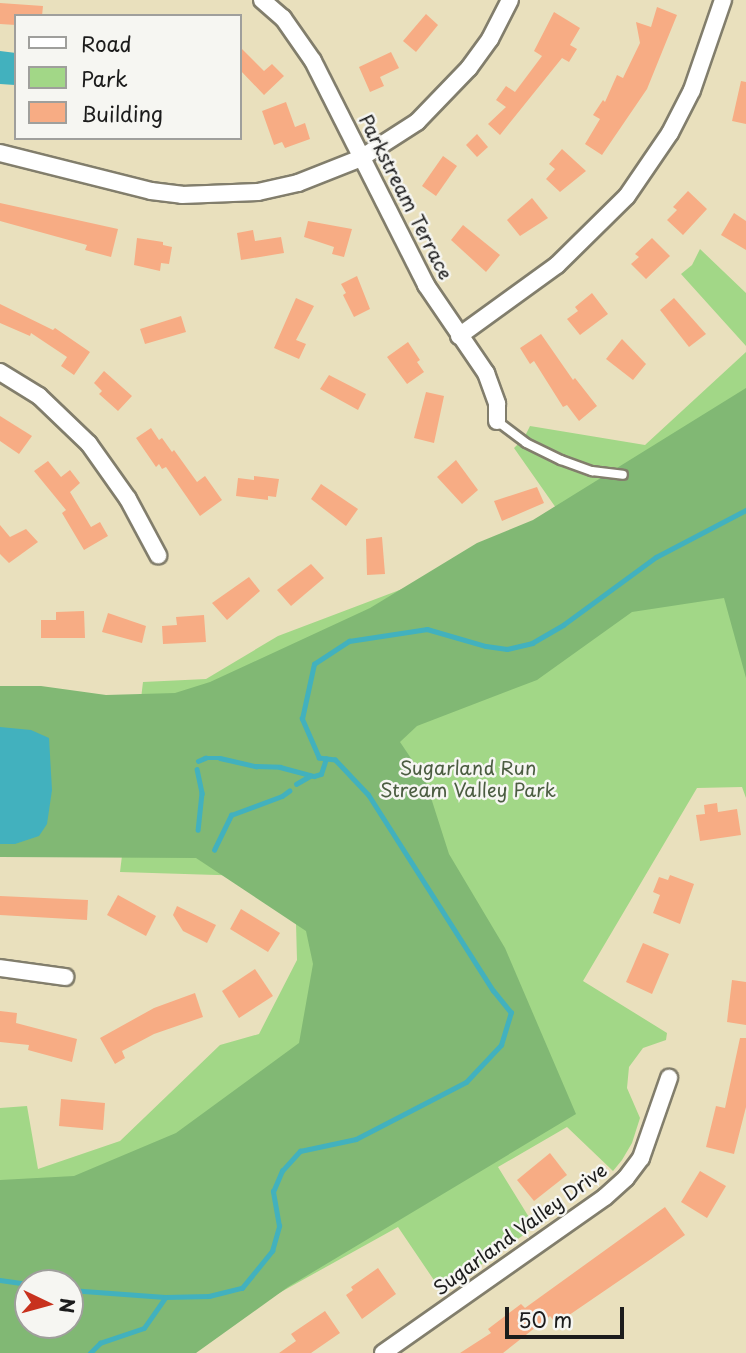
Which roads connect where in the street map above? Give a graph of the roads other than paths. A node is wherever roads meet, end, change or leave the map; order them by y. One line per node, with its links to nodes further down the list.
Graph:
1 (262, 0): 5 (street, Parkstream Terrace)
2 (510, 0): 5 (street)
3 (723, 0): 6 (street)
4 (0, 153): 5 (street)
5 (361, 158): 6 (street, Parkstream Terrace)
6 (459, 336): 8 (street, Parkstream Terrace)
7 (0, 372): 10 (street)
8 (497, 421): 9 (lane)
9 (623, 475)
10 (158, 555)
11 (0, 968): 12 (street)
12 (65, 977)
13 (669, 1078): 14 (street, Sugarland Valley Drive)
14 (383, 1353)

